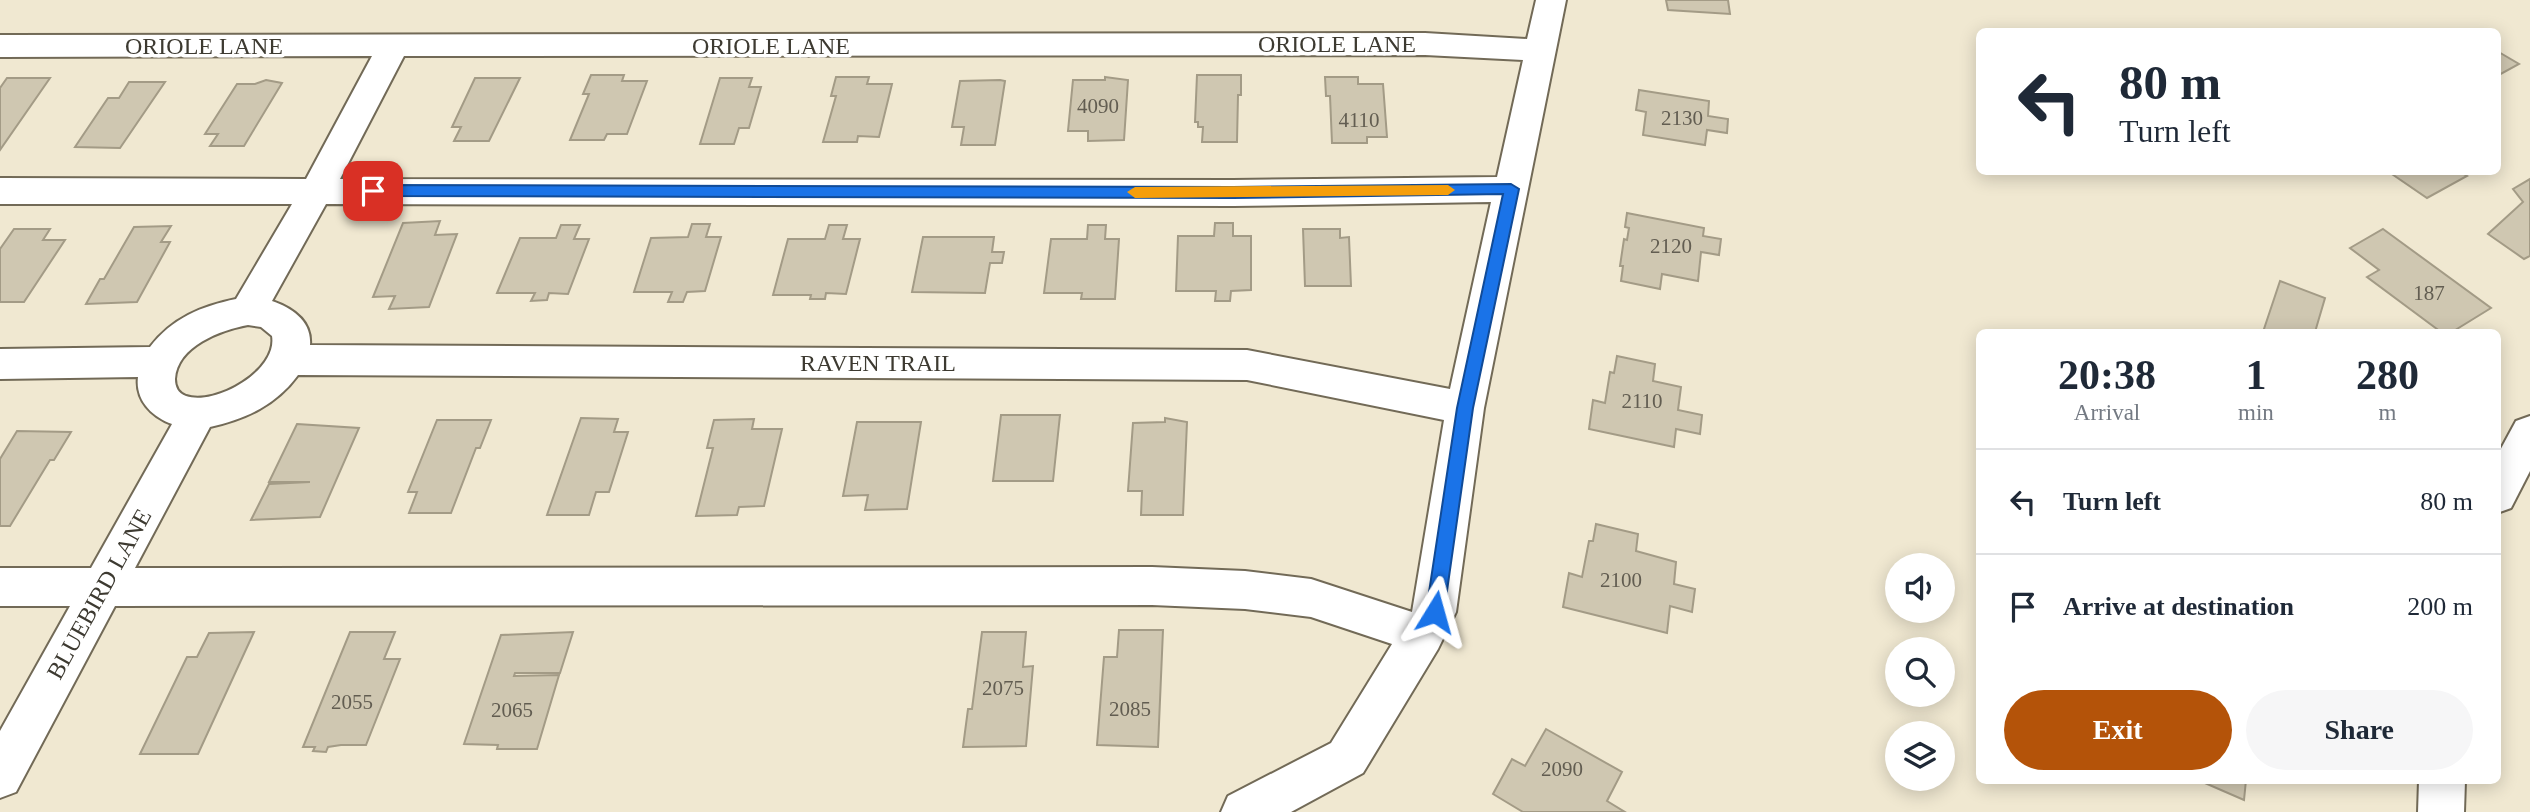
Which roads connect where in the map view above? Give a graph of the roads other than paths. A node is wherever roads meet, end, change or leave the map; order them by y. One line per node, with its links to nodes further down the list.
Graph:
1 (1551, 0): 4 (street)
2 (0, 46): 3 (street, ORIOLE LANE)
3 (393, 47): 4 (street, ORIOLE LANE); 6 (street)
4 (1541, 50): 5 (street)
5 (1511, 189): 6 (street); 12 (street)
6 (317, 190): 7 (street); 8 (street)
7 (0, 191)
8 (248, 311): 9 (street); 10 (street)
9 (288, 360): 12 (street, RAVEN TRAIL); 13 (street)
10 (160, 362): 11 (street); 13 (street)
11 (0, 364)
12 (1465, 408): 18 (street)
13 (198, 413): 17 (street, BLUEBIRD LANE)
14 (2530, 432): 15 (street)
15 (2501, 488)
16 (0, 587): 17 (street)
17 (103, 587): 18 (street); 19 (street, BLUEBIRD LANE)
18 (1423, 635): 21 (street)
19 (0, 776)
20 (2442, 784): 22 (street)
21 (1244, 812)
22 (2441, 812)

